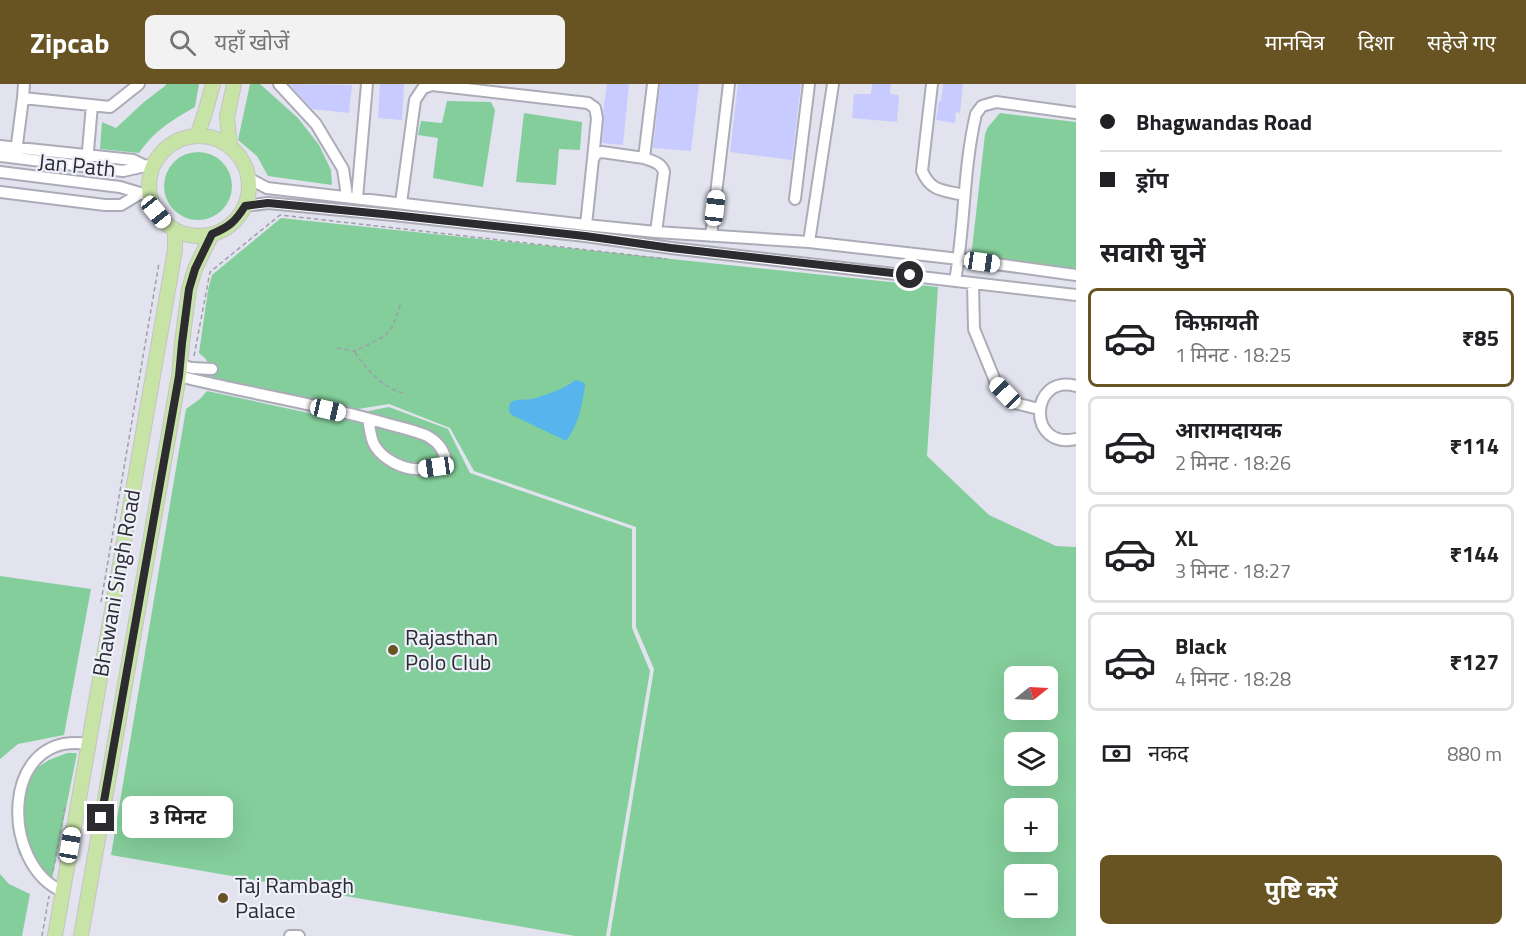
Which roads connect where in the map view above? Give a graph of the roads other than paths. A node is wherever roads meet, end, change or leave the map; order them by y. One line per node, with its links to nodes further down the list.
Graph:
1 (24, 84): 12 (street)
2 (139, 84): 13 (street)
3 (213, 84): 15 (main road)
4 (234, 84): 17 (main road)
5 (279, 84): 29 (street)
6 (367, 84): 29 (street)
7 (653, 84): 20 (street)
8 (729, 84): 37 (street)
9 (809, 84): 30 (street)
10 (833, 84): 38 (street)
11 (932, 84): 28 (street)
12 (23, 98): 13 (street); 18 (street)
13 (92, 105): 22 (street)
14 (1076, 112): 28 (street)
15 (197, 136): 17 (main road); 23 (main road)
16 (0, 146): 18 (street)
17 (230, 147): 25 (main road)
18 (16, 153): 19 (street, Jan Path); 22 (street, Jan Path)
19 (0, 156)
20 (644, 158): 21 (street); 35 (street)
21 (593, 159): 31 (street); 33 (street)
22 (87, 161): 23 (street, Jan Path)
23 (150, 165): 27 (main road)
24 (0, 172): 27 (street, Jan Path)
25 (248, 178): 29 (street); 32 (main road)
26 (0, 192): 27 (street)
27 (146, 195): 34 (main road)
28 (964, 195): 39 (street)
29 (352, 197): 31 (street)
30 (795, 199)
31 (401, 203): 33 (street)
32 (245, 206): 36 (main road); 41 (street)
33 (586, 225): 35 (street)
34 (175, 230): 36 (main road); 50 (main road, Bhawani Singh Road)
35 (656, 232): 37 (street)
36 (212, 234): 45 (main road)
37 (711, 236): 38 (street)
38 (809, 242): 39 (street)
39 (959, 259): 40 (street); 41 (street)
40 (1076, 275)
41 (955, 281): 42 (street)
42 (973, 283): 43 (street); 47 (street)
43 (1076, 295)
44 (212, 369): 45 (street)
45 (184, 370): 48 (street); 55 (main road)
46 (1076, 386): 47 (street)
47 (1039, 409): 49 (street)
48 (368, 419): 48 (street)
49 (1076, 439)
50 (87, 744): 51 (street); 53 (main road, Bhawani Singh Road)
51 (13, 777)
52 (27, 874): 53 (street)
53 (56, 889): 54 (main road, Bhawani Singh Road)
54 (55, 936)
55 (81, 936)
56 (290, 936): 57 (street)
57 (299, 936)

